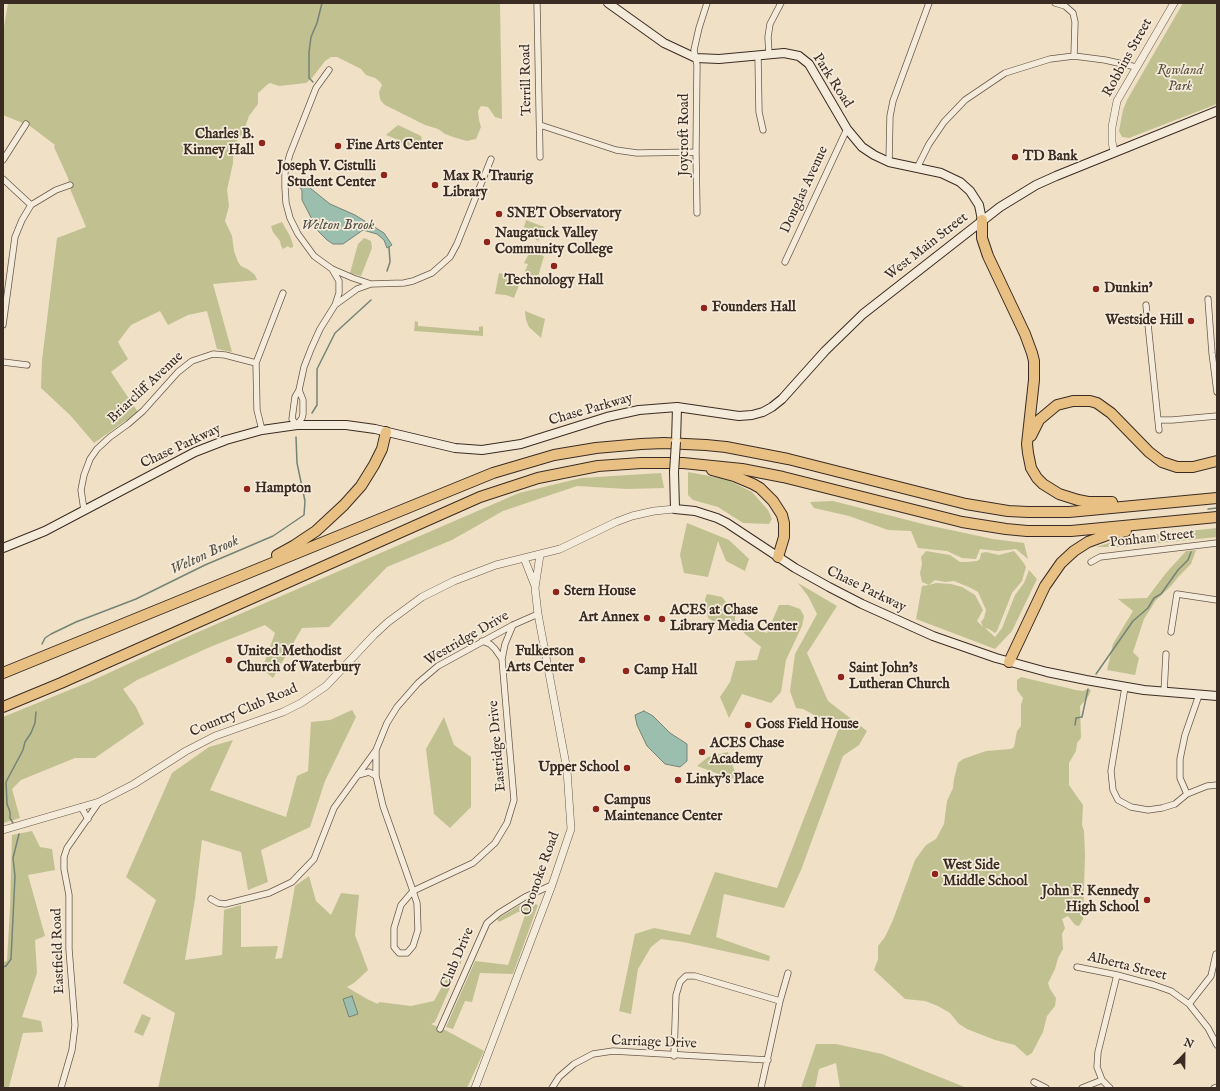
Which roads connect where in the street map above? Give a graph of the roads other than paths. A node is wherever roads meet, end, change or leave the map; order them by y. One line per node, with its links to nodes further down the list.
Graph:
1 (537, 3): 16 (street, Terrill Road)
2 (608, 3): 11 (main road, Park Road)
3 (707, 3): 11 (street, Joycroft Road)
4 (781, 3): 8 (street)
5 (928, 3): 24 (street)
6 (1055, 3): 10 (street)
7 (1174, 3): 12 (street, Robbins Street)
8 (768, 54): 9 (main road, Park Road); 17 (main road, Park Road)
9 (758, 56): 11 (main road, Park Road); 18 (street)
10 (1074, 56): 12 (street); 25 (street)
11 (696, 58): 19 (street, Joycroft Road)
12 (1136, 67): 20 (street, Robbins Street)
13 (329, 70): 32 (street)
14 (1217, 111): 20 (main road, West Main Street)
15 (26, 124): 23 (street)
16 (540, 125): 19 (street); 21 (street, Terrill Road)
17 (847, 129): 24 (main road, Park Road); 31 (street, Douglas Avenue)
18 (763, 130)
19 (696, 152): 29 (street, Joycroft Road)
20 (1114, 152): 30 (main road, West Main Street)
21 (540, 157)
22 (491, 159): 33 (street)
23 (3, 160)
24 (889, 162): 25 (main road, Park Road)
25 (917, 168): 30 (main road, Park Road)
26 (3, 179): 28 (street)
27 (70, 185): 28 (street)
28 (31, 205): 38 (street)
29 (697, 213)
30 (982, 220): 44 (main road, West Main Street); 53 (highway)
31 (785, 262)
32 (332, 269): 33 (street); 37 (street)
33 (371, 284): 37 (street)
34 (283, 293): 40 (street)
35 (1208, 299): 43 (street)
36 (1146, 304): 46 (street)
37 (335, 305): 42 (street)
38 (3, 325)
39 (3, 362): 41 (street)
40 (256, 363): 48 (street); 56 (street, Briarcliff Avenue)
41 (27, 365)
42 (300, 390): 47 (street); 47 (street)
43 (1217, 392)
44 (677, 407): 50 (main road, Chase Parkway); 55 (main road, bridge)
45 (1217, 416): 46 (street)
46 (1158, 420): 49 (street)
47 (298, 425): 48 (main road, Chase Parkway); 50 (main road, Chase Parkway)
48 (262, 430): 56 (main road, Chase Parkway)
49 (1158, 430)
50 (386, 432): 67 (highway)
51 (1217, 461): 53 (highway)
52 (641, 463): 58 (highway); 62 (highway); 80 (highway)
53 (1031, 468): 54 (highway)
54 (1217, 497): 67 (highway)
55 (675, 509): 61 (street, Country Club Road); 62 (main road, Chase Parkway)
56 (84, 510): 60 (main road, Chase Parkway)
57 (1217, 517): 58 (highway)
58 (1181, 520): 74 (highway)
59 (1217, 544): 64 (street, Ponham Street)
60 (3, 548)
61 (540, 555): 63 (street, Country Club Road); 65 (street, Oronoke Road)
62 (778, 557): 74 (main road, Chase Parkway)
63 (524, 558): 65 (street, Oronoke Road); 86 (street, Country Club Road)
64 (1091, 562)
65 (535, 588): 68 (street, Oronoke Road)
66 (1217, 600): 70 (street)
67 (174, 604): 75 (highway)
68 (538, 614): 69 (street, Westridge Drive); 90 (street, Oronoke Road)
69 (513, 625): 71 (street, Westridge Drive); 73 (street, Eastridge Drive)
70 (1171, 632)
71 (482, 642): 73 (street); 81 (street, Westridge Drive)
72 (1166, 654): 77 (street)
73 (502, 659): 91 (street, Eastridge Drive)
74 (1009, 662): 76 (main road, Chase Parkway)
75 (3, 673)
76 (1125, 687): 77 (main road, Chase Parkway); 85 (street)
77 (1164, 692): 78 (main road, Chase Parkway)
78 (1199, 694): 79 (main road, Chase Parkway); 85 (street)
79 (1217, 696)
80 (3, 708)
81 (376, 750): 82 (street); 83 (street, Westridge Drive)
82 (358, 775): 83 (street); 92 (street)
83 (376, 776): 91 (street, Westridge Drive)
84 (1217, 785): 85 (street)
85 (1187, 794)
86 (99, 802): 87 (street, Country Club Road); 88 (street, Eastfield Road)
87 (80, 807): 88 (street); 89 (street, Country Club Road)
88 (88, 819): 107 (street, Eastfield Road)
89 (3, 830)
90 (552, 885): 100 (street, Club Drive); 108 (street, Oronoke Road)
91 (413, 891): 93 (street, Westridge Drive); 93 (street, Eastridge Drive)
92 (211, 899)
93 (418, 930)
94 (1216, 954): 99 (street)
95 (1077, 967): 97 (street, Alberta Street)
96 (788, 973): 98 (street)
97 (1117, 975): 99 (street, Alberta Street); 104 (street)
98 (780, 1001): 102 (street); 103 (street)
99 (1189, 1004): 101 (street, Alberta Street)
100 (440, 1029)
101 (1217, 1045)
102 (674, 1056): 103 (street, Carriage Drive); 109 (street, Carriage Drive)
103 (768, 1060): 110 (street)
104 (1102, 1080): 112 (street); 113 (street)
105 (1034, 1082): 111 (street)
106 (1217, 1087): 114 (street)
107 (61, 1088)
108 (476, 1088)
109 (552, 1088)
110 (761, 1088)
111 (1046, 1088)
112 (1082, 1088)
113 (1110, 1088)
114 (1214, 1088)

